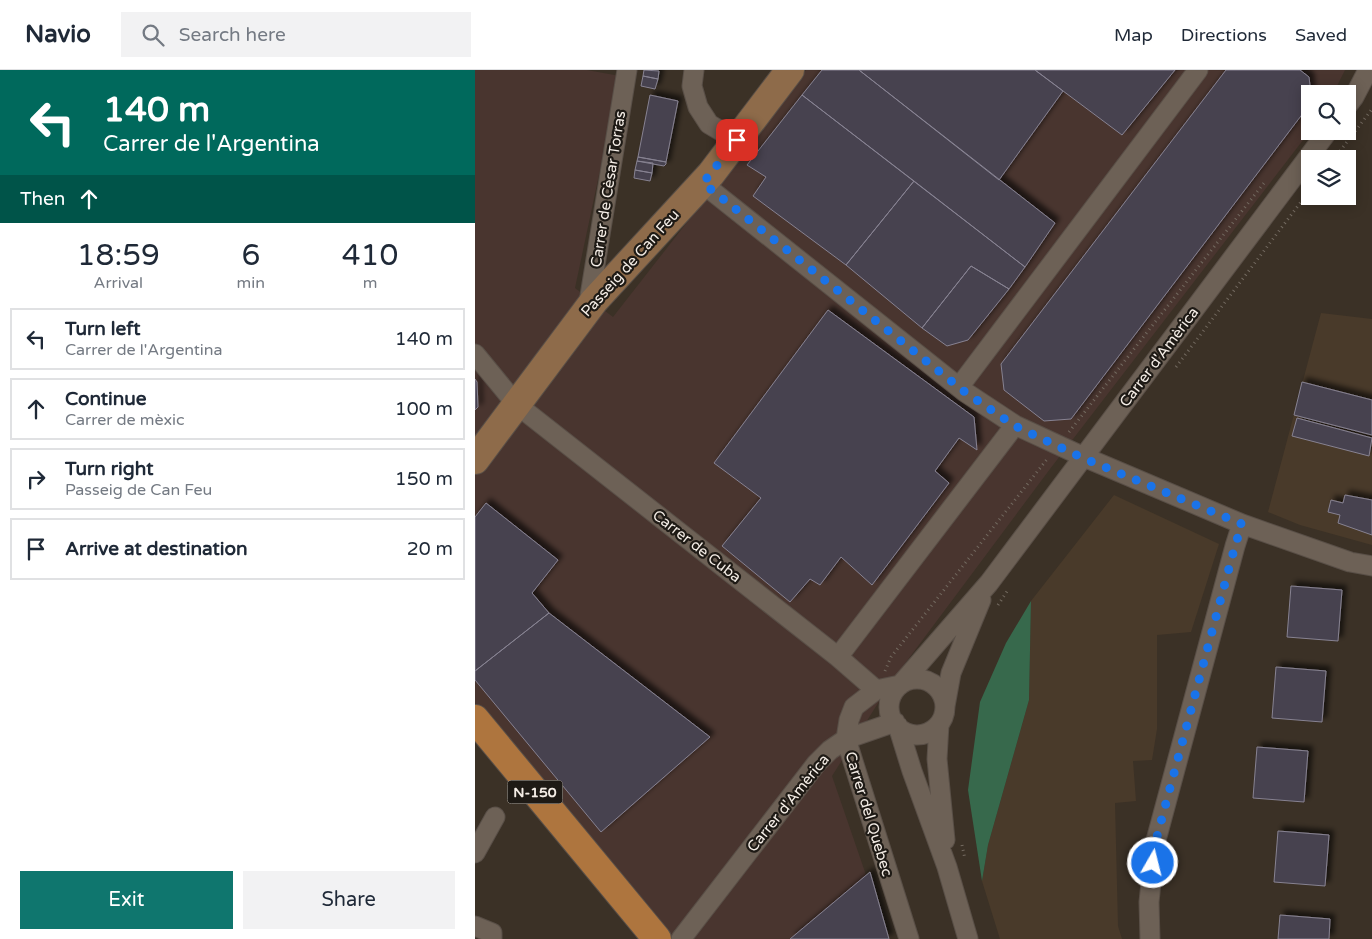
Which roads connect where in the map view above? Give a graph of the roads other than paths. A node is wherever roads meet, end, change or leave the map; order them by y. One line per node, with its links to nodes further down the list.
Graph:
1 (627, 70): 10 (street, Carrer de Cèsar Torras)
2 (694, 70): 7 (street)
3 (790, 70): 7 (street, Passeig de Can Feu)
4 (1198, 70): 12 (street)
5 (1368, 70): 6 (street)
6 (1356, 93)
7 (737, 140): 9 (street, Passeig de Can Feu)
8 (1321, 140): 15 (street, Carrer d'Amèrica)
9 (703, 183): 10 (street, Passeig de Can Feu); 12 (street)
10 (588, 309): 13 (street, Passeig de Can Feu)
11 (475, 354): 13 (street, Carrer de Cuba)
12 (959, 387): 14 (street)
13 (516, 404): 16 (street, Passeig de Can Feu); 20 (street, Carrer de Cuba)
14 (1015, 426): 15 (street); 20 (street)
15 (1083, 458): 17 (street); 19 (street, Carrer d'Amèrica)
16 (475, 460)
17 (1242, 524): 18 (street); 37 (street)
18 (1372, 566)
19 (989, 583): 21 (street, Carrer d'Amèrica); 23 (street, Carrer d'Amèrica)
20 (838, 657): 22 (street, Carrer de Cuba)
21 (901, 684): 22 (street); 23 (street); 25 (street)
22 (876, 690): 27 (street)
23 (945, 706): 26 (street)
24 (476, 721): 33 (main road, N-150)
25 (896, 724): 26 (street); 27 (street, Carrer del Quebec); 30 (street)
26 (939, 724): 30 (street)
27 (846, 739): 34 (street, Carrer d'Amèrica); 35 (street, Carrer del Quebec)
28 (495, 817): 29 (street)
29 (475, 853)
30 (947, 866): 36 (street)
31 (475, 926): 32 (street)
32 (493, 939)
33 (657, 939)
34 (681, 939)
35 (909, 939)
36 (968, 939)
37 (1150, 939)

